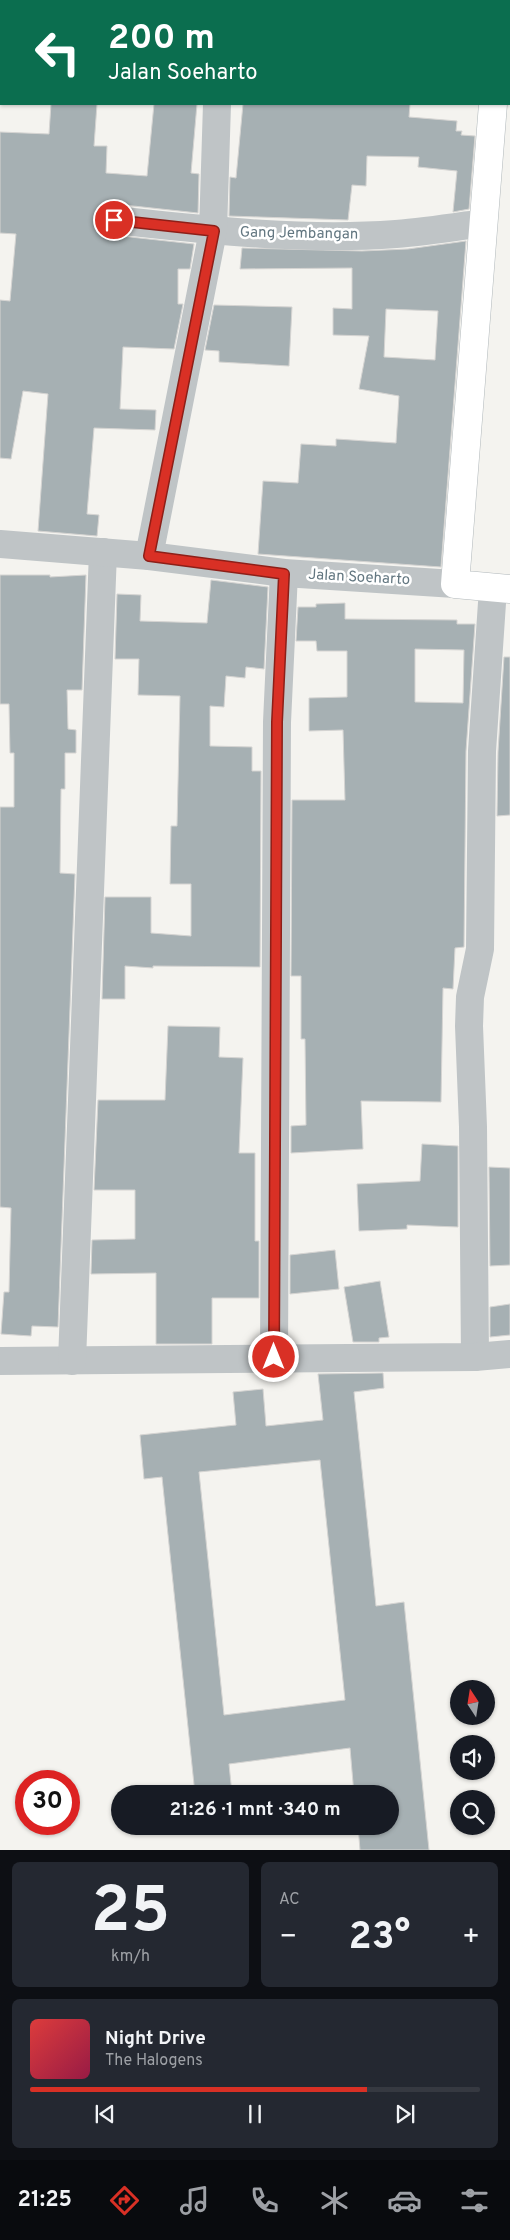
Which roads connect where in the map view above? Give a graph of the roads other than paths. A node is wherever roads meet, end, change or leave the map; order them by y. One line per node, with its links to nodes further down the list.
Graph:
1 (217, 105): 5 (street)
2 (498, 115): 4 (main road)
3 (114, 220): 5 (street, Gang Jembangan)
4 (484, 223): 5 (street, Gang Jembangan); 10 (main road)
5 (214, 231): 8 (street)
6 (0, 544): 7 (street, Jalan Soeharto)
7 (103, 552): 8 (street, Jalan Soeharto); 16 (street)
8 (149, 556): 9 (street, Jalan Soeharto)
9 (284, 574): 10 (street, Jalan Soeharto); 13 (street)
10 (455, 584): 11 (main road, Jalan Soeharto)
11 (502, 589): 14 (street)
12 (510, 1354): 14 (street)
13 (274, 1357): 14 (street); 16 (street)
14 (475, 1357)
15 (0, 1360): 16 (street)
16 (72, 1361)

